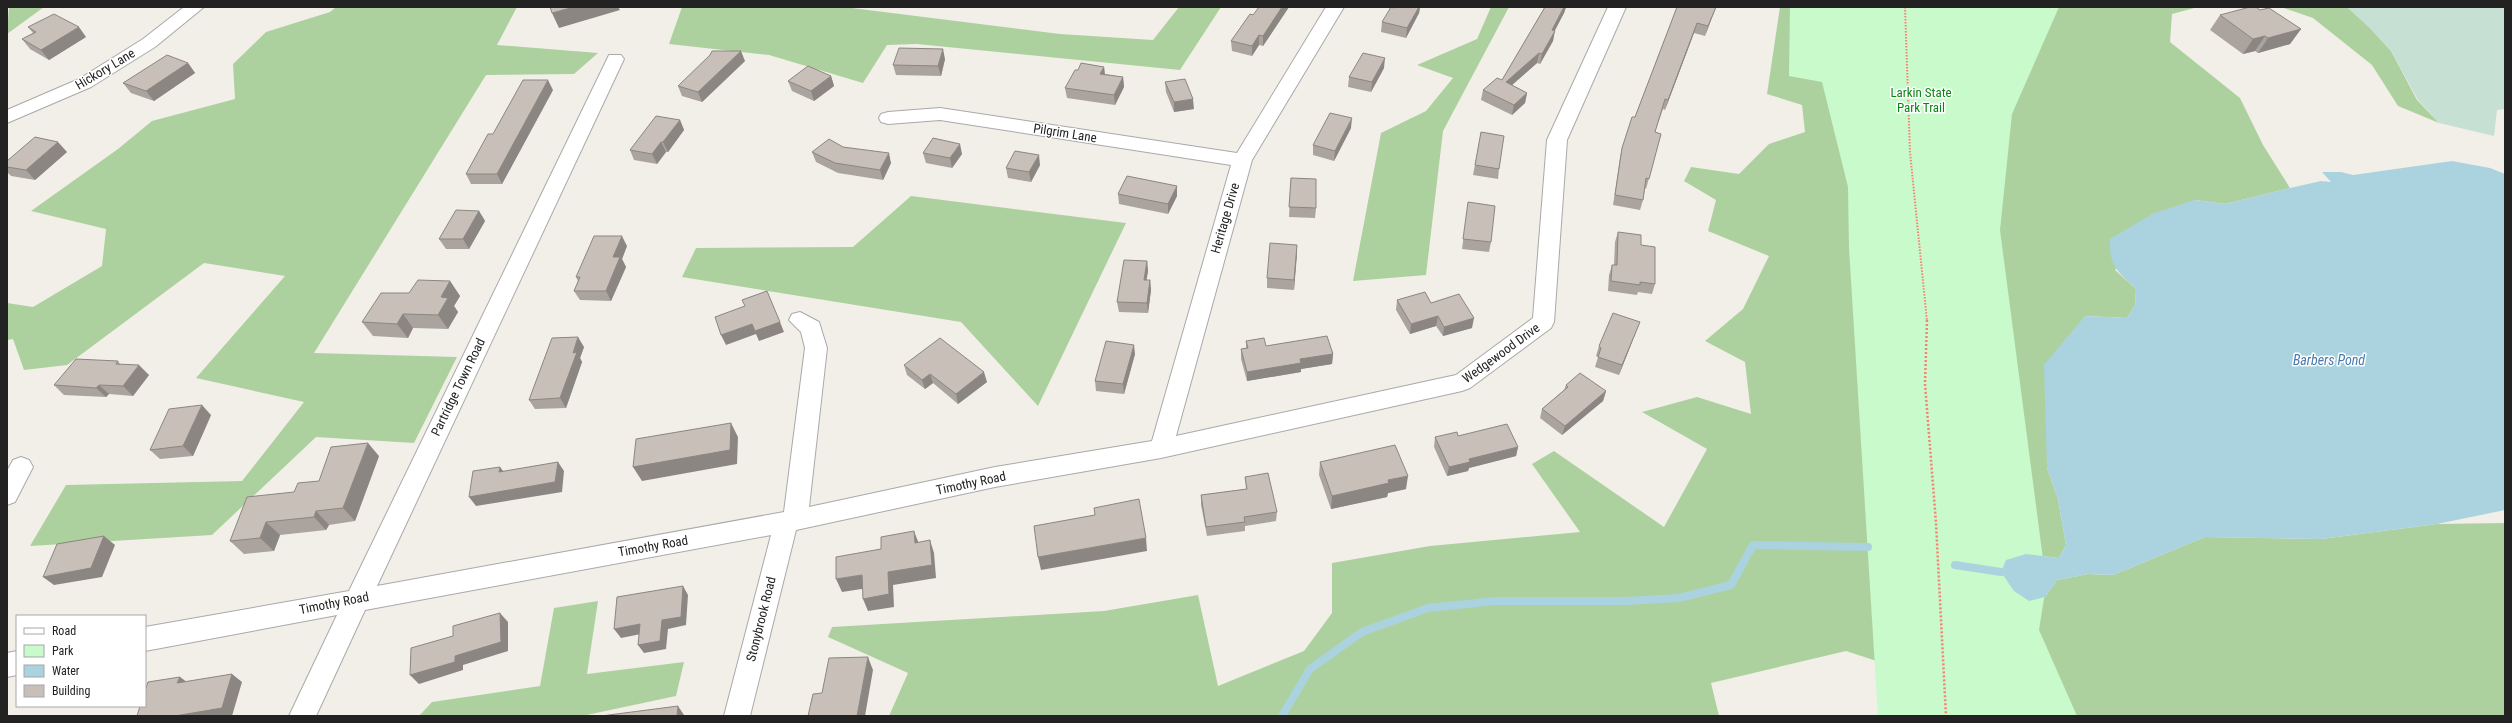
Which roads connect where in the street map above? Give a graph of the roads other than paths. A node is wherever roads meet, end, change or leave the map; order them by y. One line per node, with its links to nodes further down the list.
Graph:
1 (195, 7): 5 (street, Hickory Lane)
2 (1335, 7): 7 (street, Heritage Drive)
3 (1617, 7): 9 (street, Wedgewood Drive)
4 (615, 59): 13 (street, Partridge Town Road)
5 (7, 117)
6 (888, 118): 7 (street, Pilgrim Lane)
7 (1242, 160): 9 (street, Heritage Drive)
8 (800, 320): 12 (street, Stonybrook Road)
9 (1161, 449): 12 (street, Timothy Road)
10 (21, 467): 11 (street)
11 (7, 495)
12 (791, 521): 13 (street, Timothy Road); 16 (street, Stonybrook Road)
13 (357, 599): 14 (street, Timothy Road); 15 (street, Partridge Town Road)
14 (146, 639)
15 (302, 716)
16 (737, 716)

